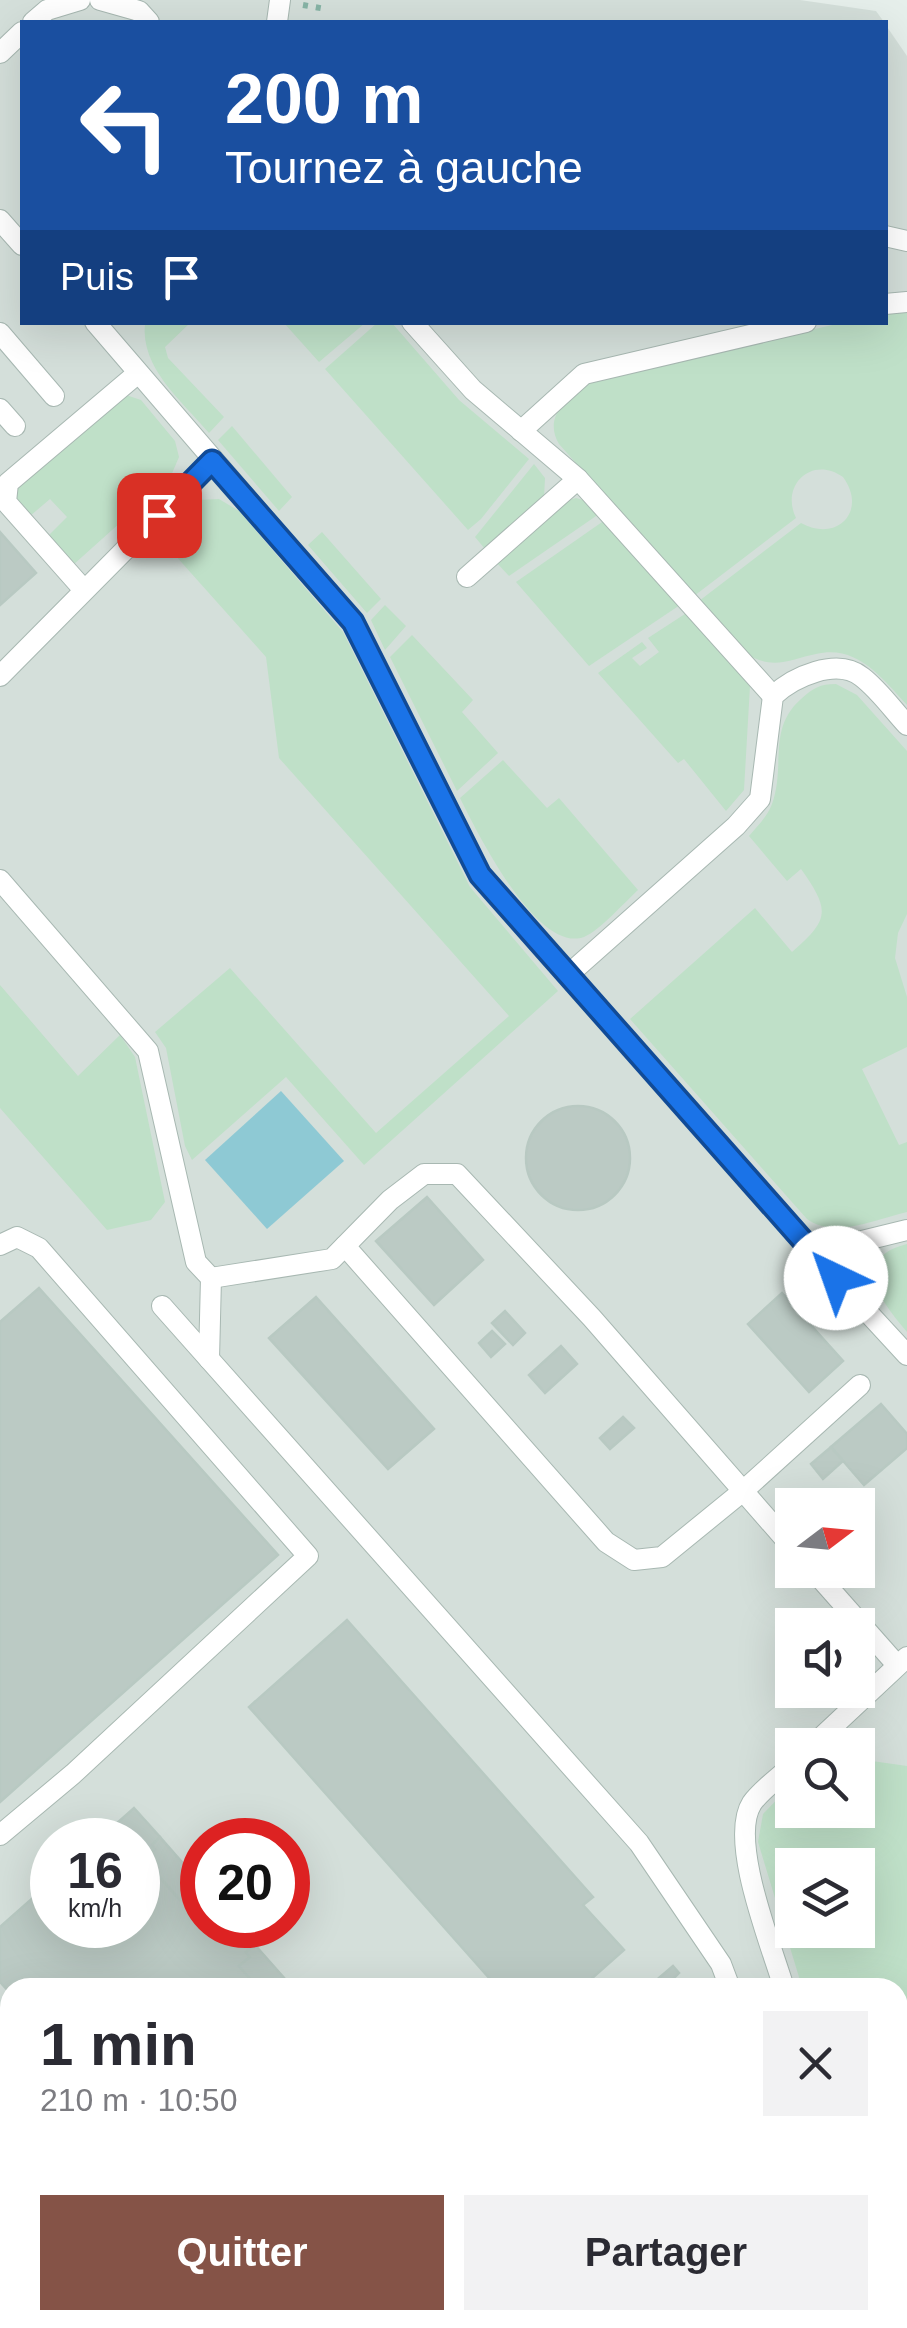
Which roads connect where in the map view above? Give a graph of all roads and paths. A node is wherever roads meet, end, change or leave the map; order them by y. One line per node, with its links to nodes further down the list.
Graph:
1 (80, 0): 4 (lane)
2 (100, 0): 3 (lane)
3 (140, 11)
4 (35, 20)
5 (20, 34): 6 (lane)
6 (0, 53)
7 (0, 220): 8 (lane)
8 (20, 242)
9 (98, 325): 13 (lane)
10 (415, 325): 17 (lane)
11 (793, 325): 17 (lane)
12 (0, 333): 14 (lane)
13 (138, 373): 18 (lane); 21 (lane)
14 (54, 396)
15 (0, 409): 16 (lane)
16 (16, 426)
17 (521, 431): 19 (lane)
18 (212, 461): 21 (lane); 26 (lane)
19 (578, 479): 20 (lane); 23 (lane)
20 (467, 577)
21 (84, 590): 22 (lane)
22 (0, 676)
23 (772, 696): 24 (lane); 26 (lane)
24 (907, 725)
25 (0, 880): 31 (lane)
26 (568, 975): 30 (lane)
27 (907, 1230): 30 (lane)
28 (0, 1245): 42 (lane)
29 (345, 1246): 31 (lane); 36 (lane); 36 (lane)
30 (813, 1253): 33 (lane)
31 (211, 1278): 34 (lane)
32 (162, 1306): 34 (lane)
33 (907, 1355)
34 (209, 1359): 43 (lane)
35 (860, 1385): 36 (lane)
36 (743, 1491): 37 (lane)
37 (775, 1528)
38 (831, 1588): 39 (lane)
39 (902, 1661): 40 (lane)
40 (832, 1728)
41 (775, 1781): 44 (lane)
42 (0, 1835)
43 (726, 1978)
44 (781, 1978)

